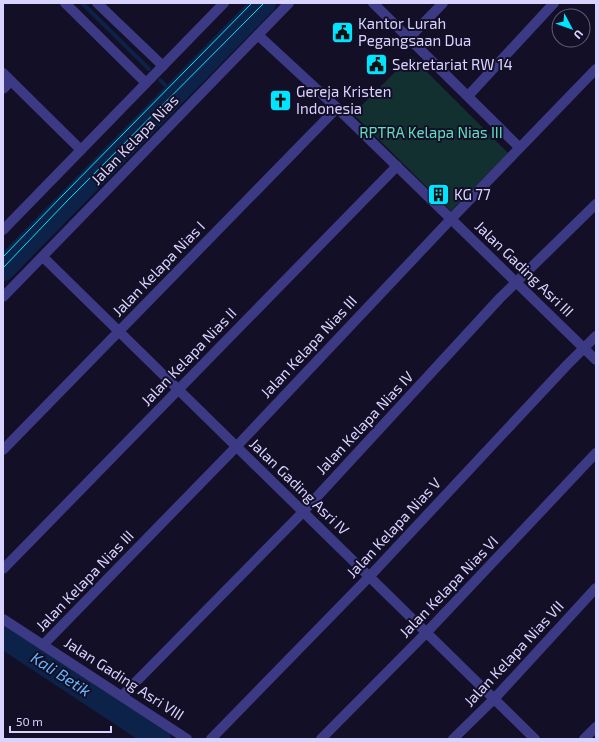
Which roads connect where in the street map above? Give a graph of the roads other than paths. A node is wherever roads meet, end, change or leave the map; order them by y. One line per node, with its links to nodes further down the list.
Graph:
1 (65, 3): 14 (street)
2 (97, 3): 10 (street)
3 (224, 3): 10 (street, Jalan Kelapa Nias)
4 (289, 3): 8 (street, Jalan Kelapa Nias)
5 (373, 3): 9 (street)
6 (443, 3): 9 (street)
7 (554, 3): 16 (street)
8 (258, 35): 17 (street, Jalan Gading Asri III); 24 (street, Jalan Kelapa Nias)
9 (409, 38): 16 (street)
10 (163, 66): 14 (street, Jalan Kelapa Nias)
11 (596, 69): 18 (street, Jalan Kelapa Nias III)
12 (3, 73): 13 (street)
13 (11, 81): 15 (street); 19 (street)
14 (146, 82): 19 (street, Jalan Kelapa Nias)
15 (3, 89)
16 (468, 96): 18 (street)
17 (337, 108): 20 (street, Jalan Gading Asri III); 27 (street, Jalan Kelapa Nias I)
18 (519, 147): 22 (street, Jalan Kelapa Nias III)
19 (81, 150): 23 (street, Jalan Kelapa Nias)
20 (397, 166): 22 (street, Jalan Gading Asri III); 31 (street, Jalan Kelapa Nias II)
21 (596, 204): 25 (street, Jalan Kelapa Nias IV)
22 (451, 219): 25 (street, Jalan Gading Asri III); 32 (street, Jalan Kelapa Nias III)
23 (3, 230)
24 (43, 257): 26 (street, Jalan Kelapa Nias); 27 (street, Jalan Gading Asri IV)
25 (517, 282): 29 (street, Jalan Gading Asri III); 35 (street, Jalan Kelapa Nias IV)
26 (3, 297)
27 (119, 332): 31 (street, Jalan Gading Asri IV); 33 (street, Jalan Kelapa Nias I)
28 (596, 336): 29 (street, Jalan Kelapa Nias V)
29 (584, 348): 30 (street, Jalan Gading Asri III); 37 (street, Jalan Kelapa Nias V)
30 (596, 360)
31 (178, 390): 32 (street, Jalan Gading Asri IV); 36 (street, Jalan Kelapa Nias II)
32 (236, 447): 35 (street, Jalan Gading Asri IV); 41 (street, Jalan Kelapa Nias III)
33 (3, 450)
34 (596, 454): 40 (street, Jalan Kelapa Nias VI)
35 (303, 512): 37 (street, Jalan Gading Asri IV); 42 (street, Jalan Kelapa Nias IV)
36 (3, 569)
37 (369, 577): 40 (street, Jalan Gading Asri IV); 46 (street, Jalan Kelapa Nias V)
38 (596, 588): 43 (street, Jalan Kelapa Nias VII)
39 (3, 619): 41 (street, Jalan Gading Asri VIII)
40 (426, 633): 43 (street, Jalan Gading Asri IV); 47 (street, Jalan Kelapa Nias VI)
41 (43, 645): 42 (street, Jalan Gading Asri VIII)
42 (122, 696): 45 (street, Jalan Gading Asri VIII)
43 (494, 700): 48 (street, Jalan Kelapa Nias VII); 49 (street, Jalan Gading Asri IV)
44 (596, 726): 50 (street)
45 (187, 739)
46 (211, 739)
47 (321, 739)
48 (453, 739)
49 (534, 739)
50 (584, 739)

